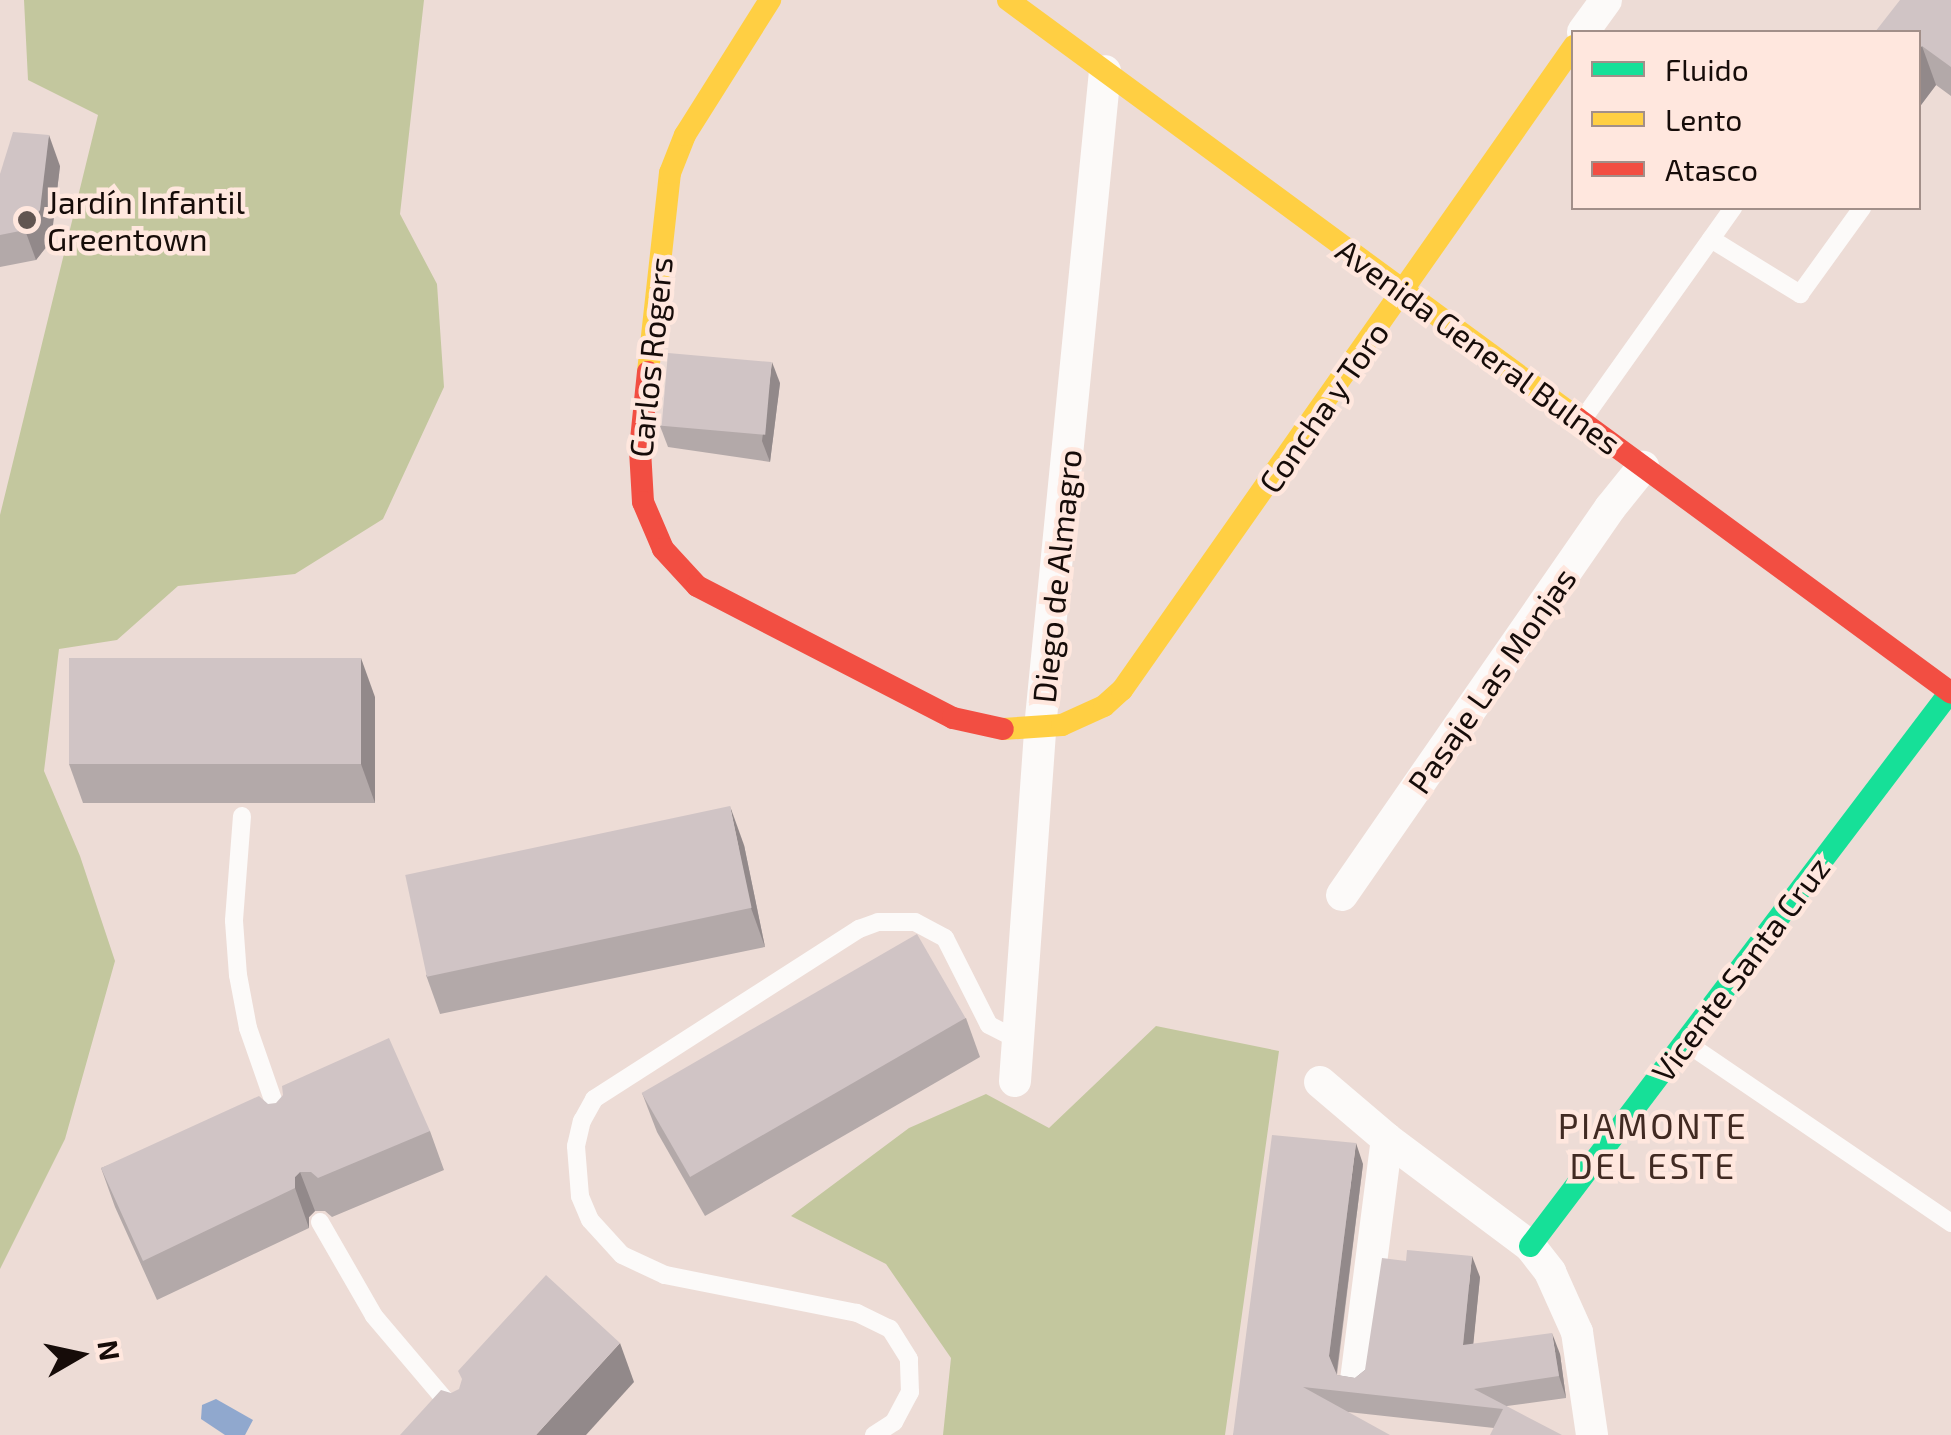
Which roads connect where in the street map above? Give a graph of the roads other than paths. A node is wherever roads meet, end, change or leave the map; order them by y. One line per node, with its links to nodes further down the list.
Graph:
1 (770, 0): 14 (street, Carlos Rogers)
2 (1008, 0): 6 (street, Avenida General Bulnes)
3 (1606, 0): 4 (street)
4 (1584, 30)
5 (1571, 50): 10 (street, Concha y Toro)
6 (1105, 71): 10 (street, Avenida General Bulnes); 14 (street, Diego de Almagro)
7 (1732, 210): 9 (lane)
8 (1861, 210): 9 (lane)
9 (1711, 238): 11 (lane)
10 (1403, 290): 11 (street, Avenida General Bulnes); 14 (street, Concha y Toro)
11 (1581, 421): 12 (street, Avenida General Bulnes)
12 (1644, 467): 13 (street, Avenida General Bulnes); 16 (street, Pasaje Las Monjas)
13 (1950, 692): 18 (street, Vicente Santa Cruz)
14 (1040, 728): 17 (street, Diego de Almagro)
15 (242, 816): 21 (lane)
16 (1342, 895)
17 (1018, 1040): 19 (street, Diego de Almagro); 28 (lane)
18 (1684, 1042): 24 (lane); 25 (street, Vicente Santa Cruz)
19 (1014, 1081)
20 (1320, 1082): 22 (street)
21 (284, 1130)
22 (1386, 1139): 25 (street); 26 (street)
23 (320, 1222): 27 (lane)
24 (1951, 1223)
25 (1530, 1246): 29 (street)
26 (1356, 1380)
27 (464, 1420)
28 (874, 1435)
29 (1592, 1435)

